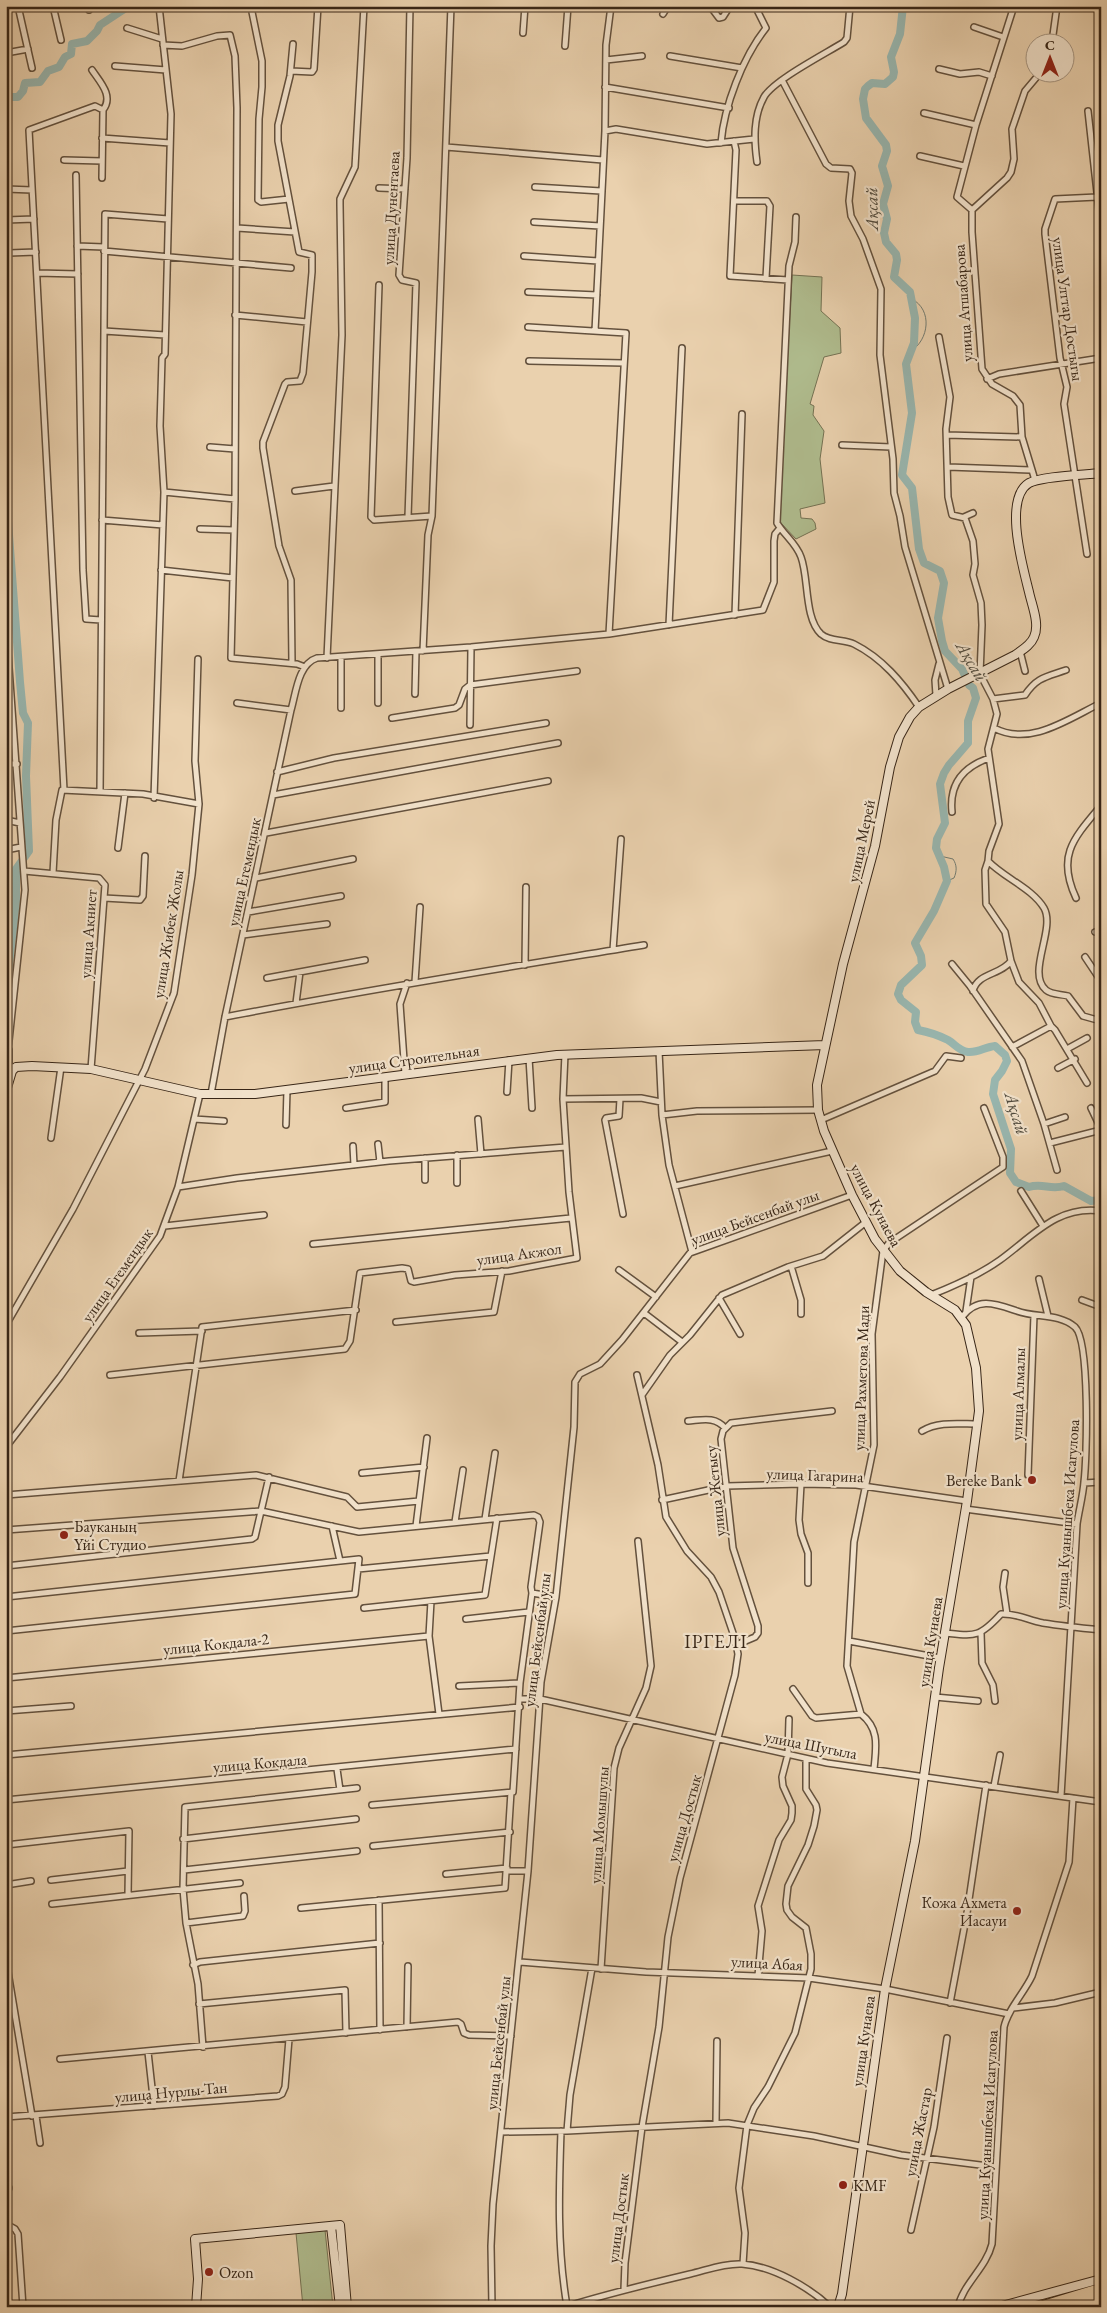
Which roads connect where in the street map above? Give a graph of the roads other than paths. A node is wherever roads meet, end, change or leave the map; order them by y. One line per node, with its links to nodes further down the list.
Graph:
1 (18, 6): 30 (street)
2 (54, 6): 26 (street)
3 (159, 6): 25 (street)
4 (318, 6): 41 (street)
5 (364, 6): 126 (street)
6 (410, 6): 68 (street, улица Дунентаева)
7 (451, 6): 57 (street)
8 (525, 6): 23 (street)
9 (568, 6): 29 (street)
10 (611, 6): 34 (street)
11 (668, 6): 19 (street)
12 (710, 6): 13 (street)
13 (730, 6)
14 (755, 6): 37 (street)
15 (850, 6): 43 (street)
16 (1014, 6): 24 (street)
17 (1057, 6): 22 (street)
18 (252, 12): 73 (street)
19 (663, 14)
20 (974, 27): 24 (street)
21 (127, 28): 25 (street)
22 (1053, 32)
23 (523, 33)
24 (1003, 37): 42 (street)
25 (162, 39): 28 (street)
26 (61, 40)
27 (293, 44): 41 (street)
28 (163, 46): 40 (street); 82 (street)
29 (565, 46)
30 (28, 49): 31 (street); 36 (street)
31 (6, 53)
32 (642, 56): 34 (street)
33 (670, 56): 37 (street)
34 (606, 60): 45 (street)
35 (115, 66): 40 (street)
36 (32, 68)
37 (742, 68): 46 (street)
38 (939, 69): 42 (street)
39 (92, 70): 47 (street)
40 (166, 70): 55 (street)
41 (290, 72): 73 (street)
42 (992, 76): 50 (street)
43 (782, 80): 53 (street); 119 (street)
44 (1033, 82): 75 (street)
45 (605, 87): 46 (street); 51 (street)
46 (729, 108): 56 (street)
47 (103, 110): 52 (street); 70 (street)
48 (1088, 111): 72 (street)
49 (924, 113): 50 (street)
50 (976, 125): 63 (street)
51 (605, 131): 56 (street); 60 (street)
52 (102, 138): 55 (street); 61 (street)
53 (754, 139): 54 (street); 62 (street)
54 (734, 141): 56 (street); 74 (street)
55 (170, 143): 78 (street)
56 (721, 143)
57 (446, 147): 60 (street); 131 (street)
58 (920, 156): 63 (street)
59 (64, 160): 61 (street)
60 (603, 160): 71 (street)
61 (102, 161): 65 (street)
62 (756, 162)
63 (964, 166): 75 (street)
64 (76, 175): 85 (street)
65 (102, 178)
66 (535, 187): 71 (street)
67 (379, 188): 68 (street)
68 (405, 188): 132 (street, улица Дунентаева)
69 (6, 189): 70 (street)
70 (32, 190): 77 (street)
71 (601, 191): 81 (street)
72 (1097, 197): 83 (street); 112 (street, улица Улттар Достыгы)
73 (289, 199): 84 (street)
74 (734, 201): 96 (street); 96 (street)
75 (972, 210): 113 (street, улица Атшабарова)
76 (796, 217): 97 (street)
77 (34, 219): 79 (street); 87 (street)
78 (168, 219): 86 (street); 90 (street)
79 (6, 220)
80 (534, 222): 81 (street)
81 (600, 226): 91 (street)
82 (237, 228): 84 (street); 92 (street)
83 (1101, 228)
84 (295, 232): 102 (street)
85 (77, 246): 86 (street); 95 (street)
86 (104, 249): 90 (street); 104 (street)
87 (36, 252): 88 (street); 94 (street)
88 (9, 253)
89 (524, 256): 91 (street)
90 (167, 257): 92 (street); 106 (street)
91 (598, 261): 100 (street)
92 (236, 264): 93 (street); 101 (street)
93 (292, 268)
94 (37, 273): 95 (street); 186 (street)
95 (78, 274): 143 (street)
96 (766, 278): 97 (street)
97 (788, 280): 136 (street)
98 (379, 286): 132 (street)
99 (528, 292): 100 (street)
100 (597, 295): 105 (street)
101 (235, 315): 102 (street); 120 (street)
102 (307, 322): 156 (street)
103 (528, 327): 105 (street)
104 (104, 331): 106 (street); 134 (street)
105 (595, 331): 111 (street)
106 (165, 336): 128 (street)
107 (939, 337): 115 (street)
108 (682, 348): 144 (street)
109 (1101, 358): 112 (street)
110 (529, 361): 111 (street)
111 (624, 363): 146 (street)
112 (1062, 365): 113 (street); 124 (street, улица Улттар Достыгы)
113 (987, 379): 116 (street, улица Атшабарова)
114 (742, 414): 142 (street)
115 (948, 435): 116 (street); 121 (street)
116 (1022, 438): 122 (street, улица Атшабарова)
117 (842, 446): 119 (street)
118 (210, 447): 120 (street)
119 (891, 447): 155 (street)
120 (235, 449): 129 (street)
121 (948, 467): 122 (street); 133 (street)
122 (1030, 470): 125 (street, улица Атшабарова)
123 (1101, 473): 124 (main road)
124 (1075, 476): 125 (main road); 139 (street, улица Улттар Достыгы)
125 (1035, 480): 150 (main road)
126 (334, 486): 127 (street); 153 (street)
127 (295, 491)
128 (164, 492): 129 (street); 135 (street)
129 (235, 499): 138 (street)
130 (972, 514): 133 (street)
131 (432, 516): 132 (street); 149 (street)
132 (408, 517)
133 (964, 517): 161 (street)
134 (102, 520): 135 (street); 143 (street)
135 (163, 525): 140 (street)
136 (780, 528): 142 (street); 171 (street)
137 (200, 529): 138 (street)
138 (234, 530): 141 (street)
139 (1087, 554)
140 (161, 570): 141 (street); 190 (street)
141 (233, 578): 156 (street)
142 (735, 615): 144 (street)
143 (101, 620): 187 (street)
144 (669, 625): 146 (street)
145 (6, 626): 164 (street)
146 (609, 634): 147 (street)
147 (471, 647): 149 (street); 162 (street)
148 (416, 651): 149 (street); 151 (street); 165 (street)
149 (423, 651)
150 (1020, 652): 159 (street); 161 (main road)
151 (378, 654): 152 (street); 169 (street)
152 (341, 657): 153 (street); 172 (street)
153 (327, 658): 157 (street, улица Егемендык)
154 (198, 659): 191 (street, улица Жибек Жолы)
155 (940, 663): 163 (street); 166 (street)
156 (292, 664): 157 (street)
157 (305, 667): 173 (street, улица Егемендык)
158 (1066, 670): 167 (street)
159 (1025, 671)
160 (578, 672): 162 (street)
161 (980, 674): 163 (main road, улица Мерей); 167 (street)
162 (470, 685): 174 (street); 176 (street)
163 (948, 688): 166 (main road, улица Мерей)
164 (8, 690): 182 (street)
165 (416, 694)
166 (936, 695): 171 (main road, улица Мерей)
167 (993, 700): 177 (street)
168 (237, 703): 173 (street)
169 (378, 703)
170 (1101, 704): 177 (street)
171 (919, 707): 236 (main road, улица Мерей)
172 (341, 708)
173 (291, 710): 184 (street, улица Егемендык)
174 (392, 718)
175 (546, 722): 184 (street)
176 (470, 725)
177 (994, 728): 180 (street)
178 (1101, 732): 183 (street)
179 (558, 743): 189 (street)
180 (989, 758): 193 (street); 204 (street)
181 (6, 764): 182 (street)
182 (17, 764): 196 (street)
183 (1101, 768)
184 (277, 772): 189 (street, улица Егемендык)
185 (548, 781): 197 (street)
186 (64, 790): 187 (street); 206 (street)
187 (100, 792): 188 (street)
188 (125, 793): 190 (street); 200 (street)
189 (273, 795): 197 (street, улица Егемендык)
190 (154, 798): 191 (street)
191 (199, 804): 253 (street, улица Жибек Жолы)
192 (1100, 806): 195 (street); 211 (street)
193 (952, 812)
194 (6, 820): 196 (street)
195 (1101, 820)
196 (20, 823): 199 (street)
197 (266, 833): 207 (street, улица Егемендык)
198 (621, 840): 219 (street)
199 (21, 846): 201 (street); 205 (street)
200 (118, 848)
201 (6, 850)
202 (145, 856): 210 (street)
203 (353, 859): 207 (street)
204 (988, 861): 222 (street); 233 (street)
205 (23, 868): 206 (street, улица Акниет); 239 (street)
206 (53, 873): 210 (street, улица Акниет)
207 (256, 878): 213 (street, улица Егемендык)
208 (526, 887): 224 (street)
209 (341, 896): 213 (street)
210 (104, 898): 249 (street, улица Акниет)
211 (1076, 898)
212 (420, 907): 228 (street)
213 (248, 912): 217 (street, улица Егемендык)
214 (328, 924): 217 (street)
215 (1101, 930): 216 (street)
216 (1094, 932)
217 (243, 935): 232 (street, улица Егемендык)
218 (644, 944): 219 (street)
219 (613, 950): 224 (street)
220 (1085, 956): 227 (street)
221 (365, 960): 225 (street)
222 (1011, 961): 230 (street); 234 (street)
223 (952, 964): 230 (street)
224 (525, 965): 228 (street)
225 (300, 972): 226 (street); 231 (street)
226 (267, 978)
227 (1101, 981)
228 (415, 982): 229 (street)
229 (406, 983): 231 (street); 251 (street)
230 (973, 991): 237 (street)
231 (296, 1003): 232 (street)
232 (225, 1017): 259 (street, улица Егемендык)
233 (1101, 1021)
234 (1050, 1026): 237 (street); 238 (street)
235 (1087, 1038): 238 (street)
236 (825, 1045): 240 (main road, улица Строительная); 267 (main road, улица Кунаева)
237 (1012, 1048): 275 (street)
238 (1067, 1049): 244 (street)
239 (8, 1050): 245 (main road)
240 (659, 1050): 241 (main road, улица Строительная); 262 (street)
241 (565, 1054): 242 (main road, улица Строительная); 260 (street, улица Акжол)
242 (529, 1058): 246 (main road, улица Строительная); 264 (street)
243 (961, 1058): 272 (street)
244 (1075, 1059): 248 (street); 254 (street)
245 (7, 1060): 250 (main road)
246 (509, 1060): 251 (main road, улица Строительная); 257 (street)
247 (61, 1067): 249 (main road, улица Строительная); 250 (main road, улица Строительная); 278 (street)
248 (1058, 1068)
249 (90, 1069): 253 (main road, улица Строительная)
250 (12, 1071): 255 (main road)
251 (405, 1074): 252 (main road, улица Строительная)
252 (385, 1077): 256 (main road, улица Строительная); 263 (street)
253 (138, 1080): 258 (main road, улица Строительная); 323 (street, улица Жибек Жолы)
254 (1087, 1083)
255 (6, 1090)
256 (287, 1090): 259 (main road, улица Строительная); 276 (street)
257 (507, 1092)
258 (200, 1094): 259 (main road, улица Строительная); 270 (street, улица Егемендык)
259 (211, 1094)
260 (563, 1099): 261 (street); 282 (street, улица Акжол)
261 (620, 1099): 262 (street); 298 (street)
262 (661, 1102): 268 (street)
263 (346, 1108)
264 (532, 1108)
265 (984, 1108): 304 (street)
266 (1091, 1108): 273 (street)
267 (818, 1110): 268 (street); 272 (main road, улица Кунаева)
268 (662, 1115): 292 (street)
269 (1065, 1118): 275 (street)
270 (194, 1119): 274 (street); 293 (street, улица Егемендык)
271 (478, 1119): 284 (street)
272 (821, 1120): 283 (main road, улица Кунаева)
273 (1099, 1120): 277 (street)
274 (224, 1121)
275 (1044, 1124): 279 (street)
276 (286, 1125)
277 (1101, 1129): 279 (street)
278 (52, 1138)
279 (1050, 1143): 289 (street)
280 (378, 1144): 287 (street)
281 (353, 1146): 288 (street)
282 (566, 1147): 284 (street); 299 (street, улица Акжол)
283 (832, 1151): 292 (street); 295 (main road, улица Кунаева)
284 (481, 1154): 285 (street)
285 (457, 1156): 286 (street); 291 (street)
286 (425, 1158): 287 (street); 290 (street)
287 (380, 1162): 288 (street)
288 (354, 1166): 293 (street)
289 (1057, 1170)
290 (425, 1180)
291 (457, 1183)
292 (675, 1186): 305 (street)
293 (178, 1187): 301 (street, улица Егемендык)
294 (1020, 1191): 302 (street)
295 (852, 1195): 300 (main road, улица Кунаева); 305 (street, улица Бейсенбай улы)
296 (1101, 1211): 302 (street)
297 (264, 1214): 301 (street)
298 (623, 1214)
299 (571, 1218): 303 (street); 308 (street, улица Акжол)
300 (866, 1222): 304 (main road, улица Кунаева); 306 (street)
301 (165, 1226): 338 (street, улица Егемендык)
302 (1043, 1226): 309 (street)
303 (313, 1244)
304 (883, 1251): 311 (main road, улица Кунаева); 352 (street, улица Рахметова Мади)
305 (692, 1252): 312 (street, улица Бейсенбай улы)
306 (791, 1266): 313 (street); 318 (street)
307 (619, 1270): 312 (street)
308 (502, 1271): 316 (street, улица Акжол); 322 (street)
309 (971, 1277): 311 (street); 319 (street)
310 (1038, 1278): 321 (street)
311 (931, 1295): 319 (main road, улица Кунаева)
312 (656, 1297): 317 (street, улица Бейсенбай улы)
313 (719, 1298): 326 (street); 327 (street)
314 (1082, 1300): 315 (street)
315 (1101, 1307)
316 (356, 1310): 324 (street); 328 (street)
317 (644, 1312): 327 (street); 374 (street, улица Бейсенбай улы)
318 (802, 1314)
319 (964, 1314): 320 (street, улица Куанышбека Исагулова); 334 (main road, улица Кунаева)
320 (1034, 1315): 321 (street, улица Куанышбека Исагулова); 345 (street, улица Алмалы)
321 (1048, 1316): 349 (street, улица Куанышбека Исагулова)
322 (396, 1322)
323 (6, 1325)
324 (202, 1331): 325 (street); 328 (street)
325 (139, 1333)
326 (740, 1334)
327 (682, 1342): 331 (street)
328 (197, 1365): 329 (street); 347 (street)
329 (110, 1375)
330 (637, 1375): 331 (street, улица Достык)
331 (642, 1395): 354 (street, улица Достык)
332 (832, 1412): 335 (street, улица Жетысу)
333 (688, 1420): 335 (street)
334 (978, 1424): 336 (street); 356 (main road, улица Кунаева)
335 (725, 1428): 351 (street, улица Жетысу)
336 (922, 1431)
337 (6, 1433): 338 (street)
338 (14, 1435): 340 (street, улица Егемендык)
339 (428, 1438): 342 (street)
340 (6, 1448)
341 (495, 1453): 359 (street)
342 (424, 1467): 344 (street); 355 (street)
343 (463, 1470): 360 (street)
344 (362, 1473)
345 (1028, 1475)
346 (269, 1477): 347 (street); 355 (street); 357 (street)
347 (179, 1481): 353 (street)
348 (1101, 1482): 349 (street)
349 (1084, 1483): 361 (street, улица Куанышбека Исагулова)
350 (801, 1484): 351 (street, улица Гагарина); 352 (street, улица Гагарина); 371 (street)
351 (727, 1486): 354 (street, улица Гагарина); 387 (street, улица Жетысу)
352 (865, 1488): 356 (street, улица Гагарина); 386 (street, улица Рахметова Мади)
353 (6, 1495)
354 (662, 1500): 387 (street, улица Достык)
355 (419, 1501): 363 (street)
356 (966, 1505): 361 (street, улица Гагарина); 383 (main road, улица Кунаева)
357 (261, 1511): 362 (street); 364 (street); 368 (street)
358 (496, 1518): 359 (street); 366 (street); 372 (street)
359 (486, 1519): 360 (street)
360 (455, 1522): 363 (street)
361 (1077, 1524): 380 (street, улица Куанышбека Исагулова)
362 (332, 1526): 363 (street); 367 (street)
363 (416, 1526)
364 (6, 1530)
365 (638, 1541): 404 (street, улица Момышулы)
366 (491, 1556): 369 (street); 375 (street)
367 (340, 1562): 369 (street); 373 (street)
368 (6, 1566)
369 (358, 1569): 382 (street)
370 (1005, 1573): 378 (street)
371 (808, 1583)
372 (532, 1593): 374 (street); 377 (street)
373 (6, 1597)
374 (556, 1597): 395 (street, улица Бейсенбай улы)
375 (431, 1601): 376 (street); 385 (street)
376 (364, 1608)
377 (529, 1612): 379 (street); 390 (street)
378 (1007, 1614): 380 (street); 384 (street)
379 (466, 1619)
380 (1072, 1627): 381 (street); 419 (street, улица Куанышбека Исагулова)
381 (1101, 1630)
382 (6, 1631)
383 (945, 1633): 384 (street); 388 (main road, улица Кунаева)
384 (981, 1633): 397 (street)
385 (429, 1636): 389 (street, улица Кокдала-2); 401 (street)
386 (849, 1641): 388 (street); 402 (street, улица Рахметова Мади)
387 (736, 1645): 405 (street, улица Достык)
388 (940, 1658): 393 (main road, улица Кунаева)
389 (6, 1678)
390 (520, 1683): 391 (street); 394 (street)
391 (459, 1686)
392 (793, 1690): 402 (street)
393 (935, 1697): 396 (street); 413 (main road, улица Кунаева)
394 (520, 1699): 395 (street, улица Шугыла); 399 (street)
395 (540, 1699): 404 (street, улица Шугыла); 433 (street, улица Бейсенбай улы)
396 (978, 1702)
397 (995, 1702)
398 (71, 1706): 400 (street)
399 (520, 1707): 401 (street); 406 (street)
400 (6, 1711)
401 (440, 1714): 408 (street)
402 (861, 1714): 412 (street)
403 (789, 1719): 407 (street)
404 (632, 1720): 405 (street, улица Шугыла); 452 (street, улица Момышулы)
405 (719, 1738): 407 (street, улица Шугыла); 453 (street, улица Достык)
406 (516, 1749): 411 (street, улица Кокдала); 418 (street)
407 (788, 1754): 410 (street, улица Шугыла); 454 (street)
408 (6, 1755)
409 (1000, 1756): 415 (street)
410 (806, 1759): 412 (street, улица Шугыла); 455 (street)
411 (337, 1768): 417 (street); 421 (street, улица Кокдала)
412 (874, 1769): 413 (street, улица Шугыла)
413 (925, 1776): 414 (street, улица Шугыла); 456 (main road, улица Кунаева)
414 (986, 1784): 415 (street, улица Шугыла); 458 (street)
415 (994, 1786): 419 (street, улица Шугыла)
416 (357, 1788): 417 (street)
417 (340, 1790): 426 (street)
418 (510, 1792): 423 (street); 425 (street)
419 (1061, 1796): 420 (street, улица Шугыла)
420 (1073, 1798): 422 (street, улица Шугыла); 460 (street, улица Куанышбека Исагулова)
421 (6, 1800)
422 (1101, 1802)
423 (372, 1806)
424 (356, 1819): 426 (street)
425 (510, 1832): 428 (street); 430 (street)
426 (184, 1838): 431 (street)
427 (6, 1845): 432 (street)
428 (373, 1846)
429 (357, 1851): 431 (street)
430 (507, 1869): 433 (street); 434 (street); 442 (street)
431 (184, 1870): 439 (street)
432 (128, 1871): 435 (street); 440 (street)
433 (528, 1871): 448 (street, улица Бейсенбай улы)
434 (446, 1874)
435 (51, 1880)
436 (31, 1881): 438 (street)
437 (240, 1883): 439 (street)
438 (6, 1885)
439 (183, 1889): 440 (street); 445 (street)
440 (128, 1895): 443 (street)
441 (244, 1896): 445 (street)
442 (379, 1900): 444 (street); 446 (street)
443 (52, 1904)
444 (301, 1908)
445 (186, 1923): 449 (street)
446 (380, 1943): 449 (street); 463 (street)
447 (6, 1960): 473 (street)
448 (520, 1962): 451 (street, улица Абая); 465 (street, улица Бейсенбай улы)
449 (193, 1965): 459 (street)
450 (408, 1966): 462 (street)
451 (592, 1968): 452 (street, улица Абая); 478 (street)
452 (601, 1968): 453 (street, улица Абая)
453 (664, 1972): 454 (street, улица Абая); 477 (street, улица Достык)
454 (758, 1976): 455 (street, улица Абая)
455 (809, 1978): 456 (street, улица Абая); 476 (street)
456 (885, 1989): 458 (street, улица Абая); 481 (main road, улица Кунаева)
457 (1101, 1992): 460 (street)
458 (950, 2003): 461 (street, улица Абая)
459 (199, 2004): 464 (street); 469 (street)
460 (1013, 2008): 461 (street, улица Куанышбека Исагулова)
461 (1009, 2014): 483 (street, улица Куанышбека Исагулова)
462 (407, 2027): 463 (street); 465 (street)
463 (380, 2030): 464 (street)
464 (346, 2034): 467 (street)
465 (511, 2036): 479 (street, улица Бейсенбай улы)
466 (947, 2038): 482 (street, улица Жастар)
467 (289, 2039): 469 (street); 472 (street, улица Нурлы-Тан)
468 (717, 2041): 475 (street)
469 (203, 2047): 470 (street)
470 (148, 2052): 471 (street); 472 (street)
471 (60, 2059)
472 (154, 2106): 473 (street, улица Нурлы-Тан)
473 (34, 2116): 474 (street, улица Нурлы-Тан); 480 (street)
474 (6, 2117)
475 (716, 2123): 476 (street); 477 (street)
476 (748, 2124): 481 (street); 487 (street)
477 (642, 2127): 478 (street); 490 (street, улица Достык)
478 (564, 2131): 479 (street); 494 (street)
479 (501, 2132): 499 (street, улица Бейсенбай улы)
480 (40, 2143)
481 (862, 2146): 482 (street); 491 (main road, улица Кунаева)
482 (926, 2159): 483 (street); 486 (street, улица Жастар)
483 (996, 2167): 503 (street, улица Куанышбека Исагулова)
484 (6, 2224): 495 (street)
485 (331, 2226): 496 (main road); 497 (main road); 498 (main road)
486 (911, 2230)
487 (743, 2264): 490 (street); 500 (street)
488 (1101, 2278): 504 (main road)
489 (1101, 2288): 505 (highway)
490 (624, 2290): 494 (street)
491 (842, 2294): 501 (main road); 502 (main road)
492 (1101, 2296): 506 (highway)
493 (1101, 2302): 507 (main road)
494 (566, 2306)
495 (23, 2307)
496 (196, 2307)
497 (340, 2307)
498 (347, 2307)
499 (492, 2307)
500 (830, 2307)
501 (838, 2307)
502 (844, 2307)
503 (958, 2307)
504 (998, 2307)
505 (1038, 2307)
506 (1066, 2307)
507 (1086, 2307)

